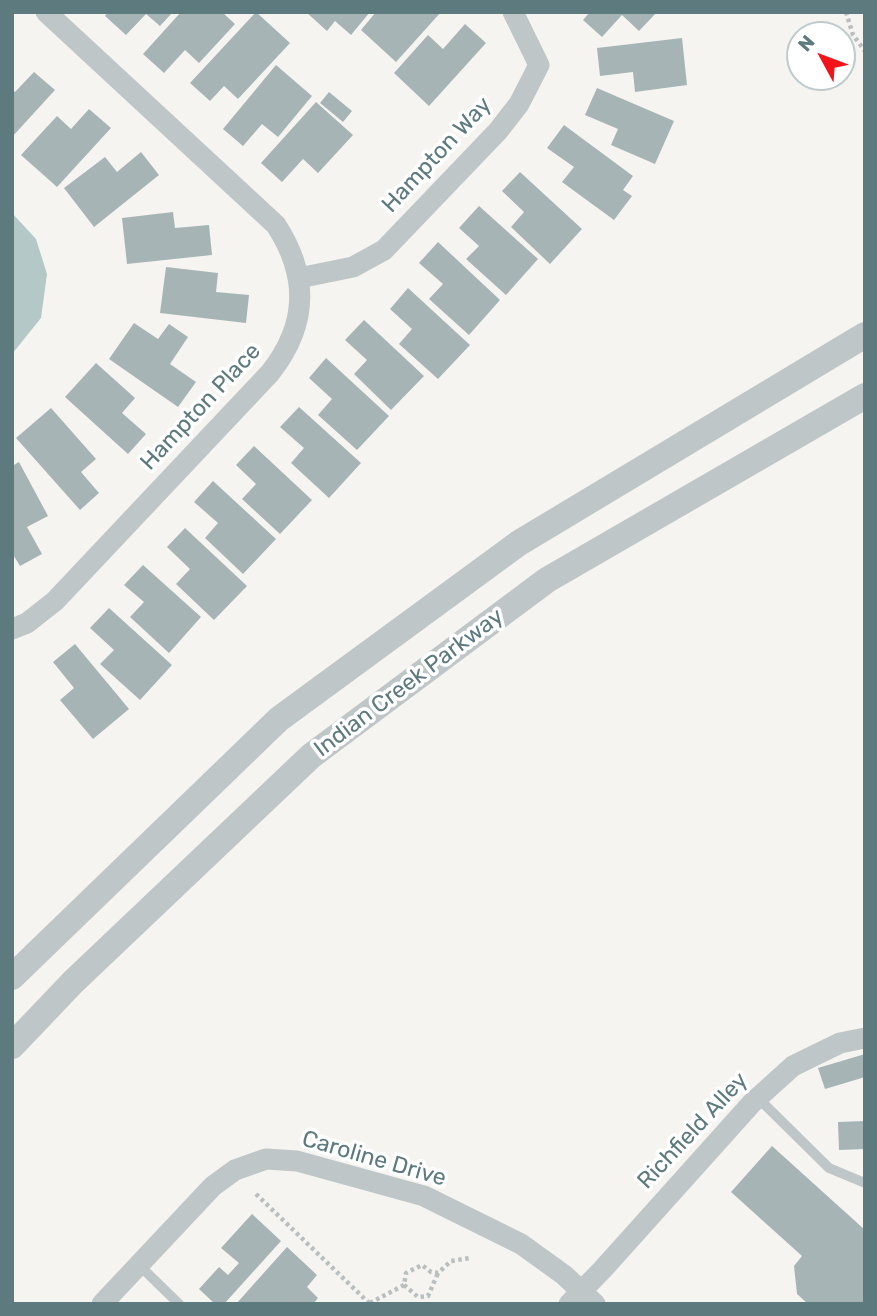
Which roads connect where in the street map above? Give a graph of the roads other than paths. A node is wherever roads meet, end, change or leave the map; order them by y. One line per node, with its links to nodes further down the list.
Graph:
1 (46, 12): 3 (street, Hampton Place)
2 (513, 12): 3 (street, Hampton Way)
3 (299, 278): 6 (street, Hampton Place)
4 (865, 335): 7 (street, Indian Creek Parkway)
5 (865, 396): 9 (street, Indian Creek Parkway)
6 (12, 629)
7 (12, 977)
8 (865, 1038): 10 (street, Richfield Alley)
9 (12, 1046)
10 (758, 1098): 11 (lane); 13 (street, Richfield Alley)
11 (865, 1183)
12 (139, 1265): 13 (street, Caroline Drive); 14 (street, Caroline Drive); 15 (lane)
13 (582, 1299)
14 (103, 1304)
15 (179, 1304)

